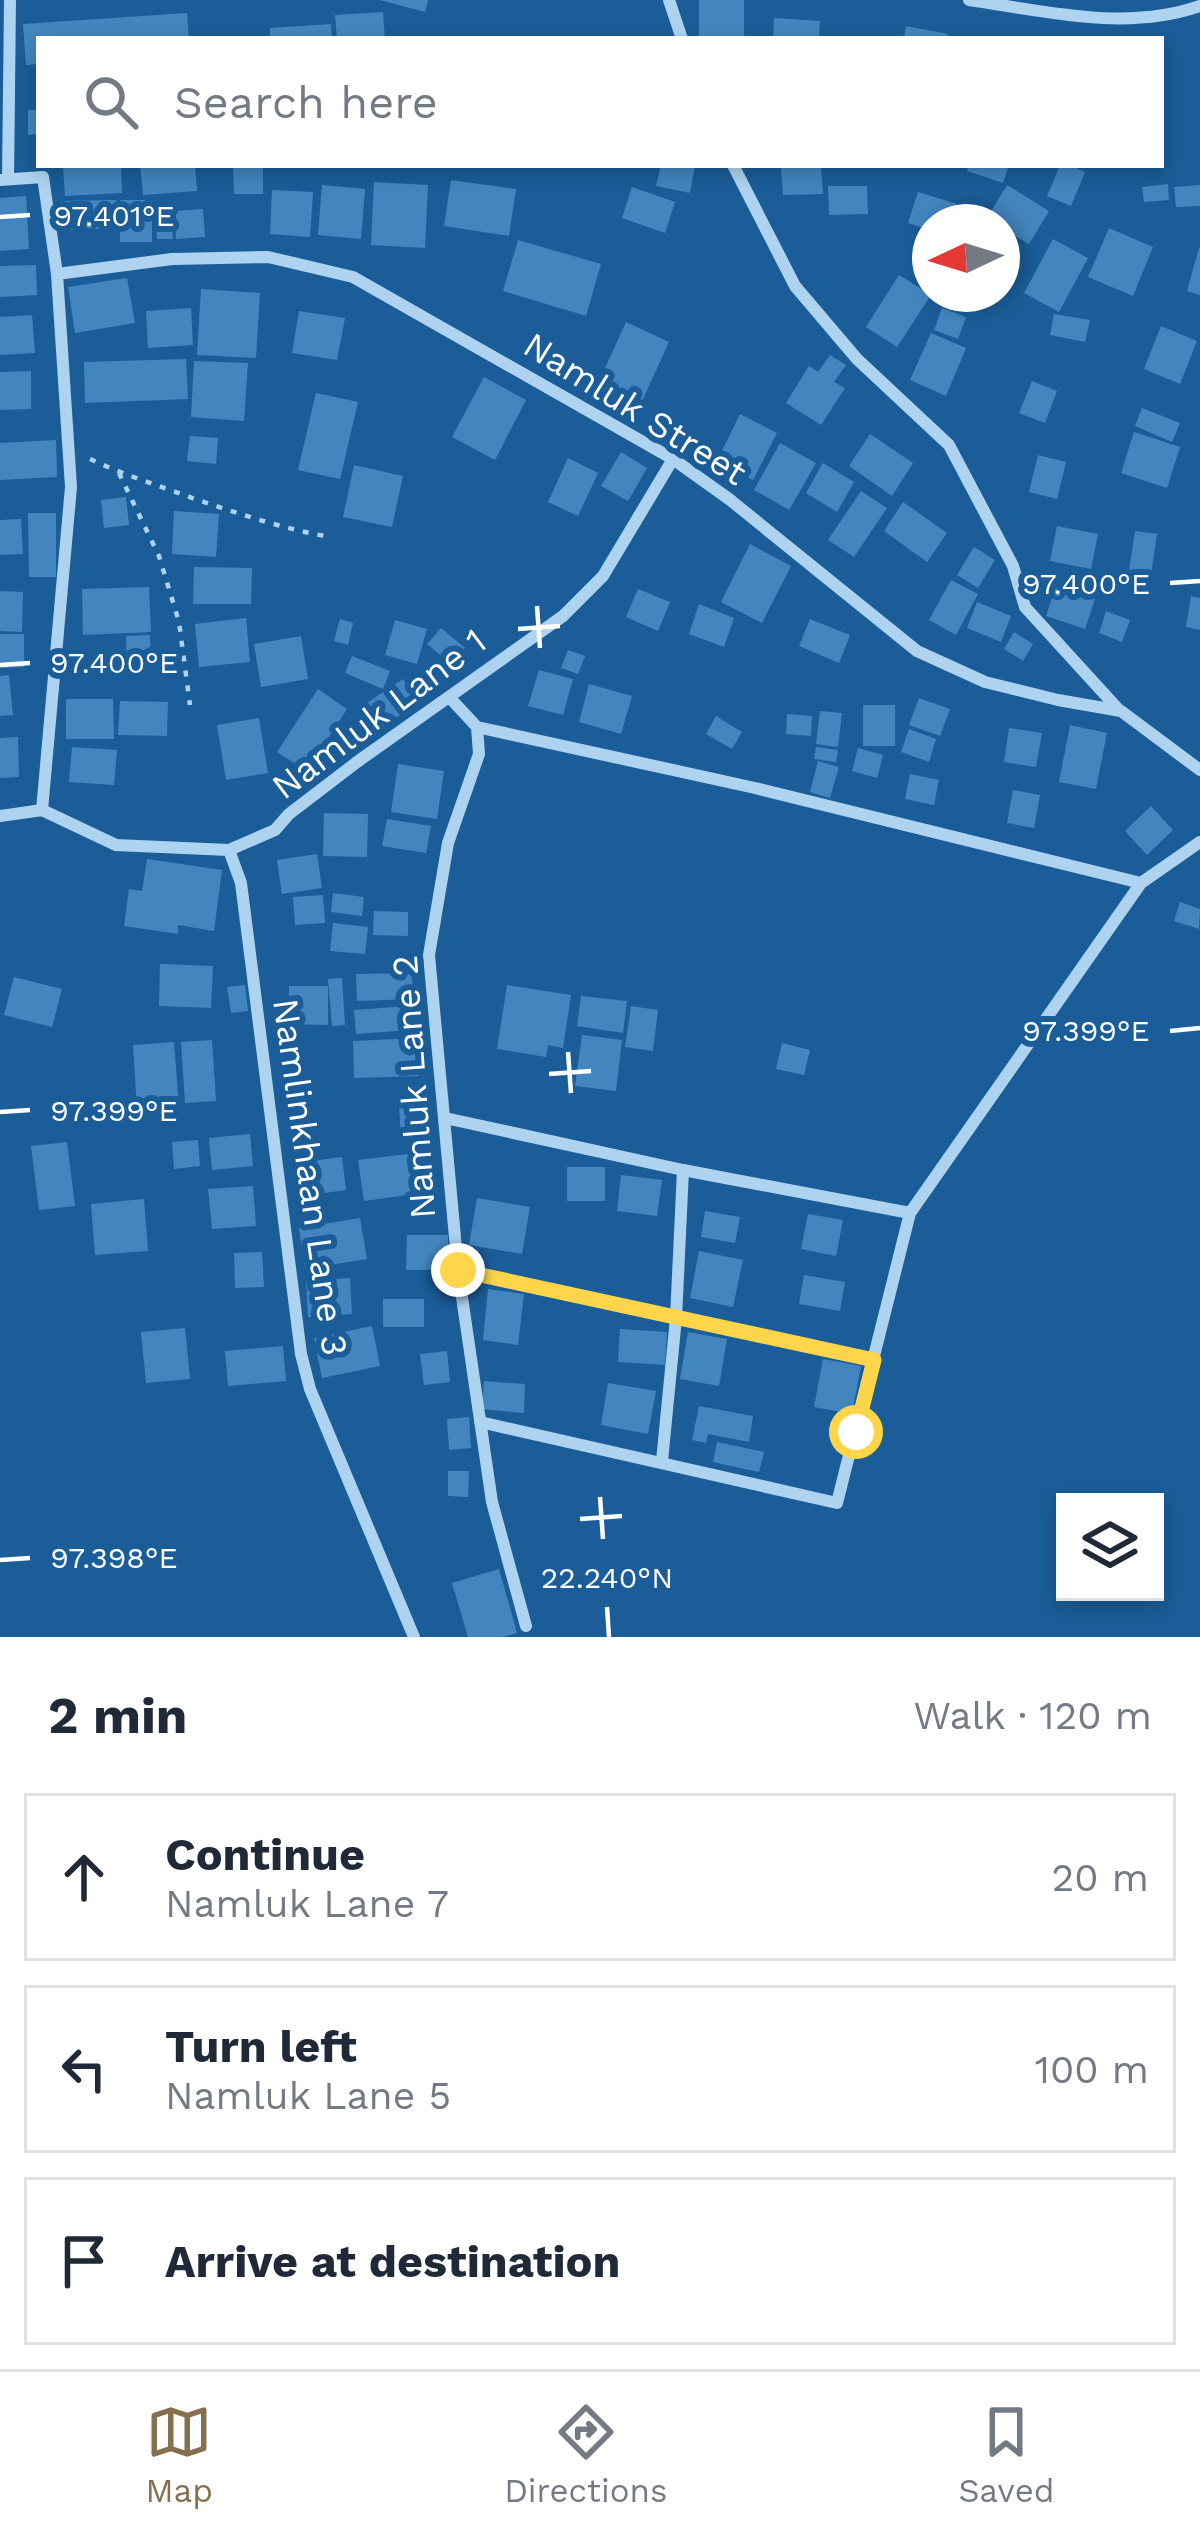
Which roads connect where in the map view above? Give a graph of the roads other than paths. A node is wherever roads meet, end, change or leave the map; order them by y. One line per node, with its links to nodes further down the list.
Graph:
1 (10, 0): 7 (street)
2 (669, 0): 5 (street)
3 (969, 0): 4 (street)
4 (1200, 6)
5 (681, 36)
6 (735, 168): 11 (street)
7 (4, 180): 8 (street)
8 (58, 274): 9 (street, Namluk Street); 14 (street)
9 (673, 459): 10 (street, Namluk Lane 1); 11 (street, Namluk Street)
10 (449, 698): 12 (street); 17 (street, Namluk Lane 1)
11 (1121, 711): 13 (street, Namluk Street)
12 (478, 727): 18 (street); 19 (street, Namluk Lane 2)
13 (1200, 770)
14 (42, 810): 15 (street); 17 (street)
15 (0, 816)
16 (1200, 842): 18 (street)
17 (230, 850): 28 (street, Namlinkhaan Lane 3)
18 (1141, 883): 21 (street)
19 (445, 1118): 20 (street); 22 (street, Namluk Lane 2)
20 (683, 1170): 21 (street); 23 (street)
21 (910, 1214): 24 (street)
22 (458, 1270): 23 (street); 25 (street, Namluk Lane 2)
23 (676, 1318): 24 (street); 26 (street)
24 (874, 1360): 26 (street)
25 (480, 1422): 26 (street); 27 (street, Namluk Lane 2)
26 (662, 1461)
27 (526, 1625)
28 (414, 1637)

